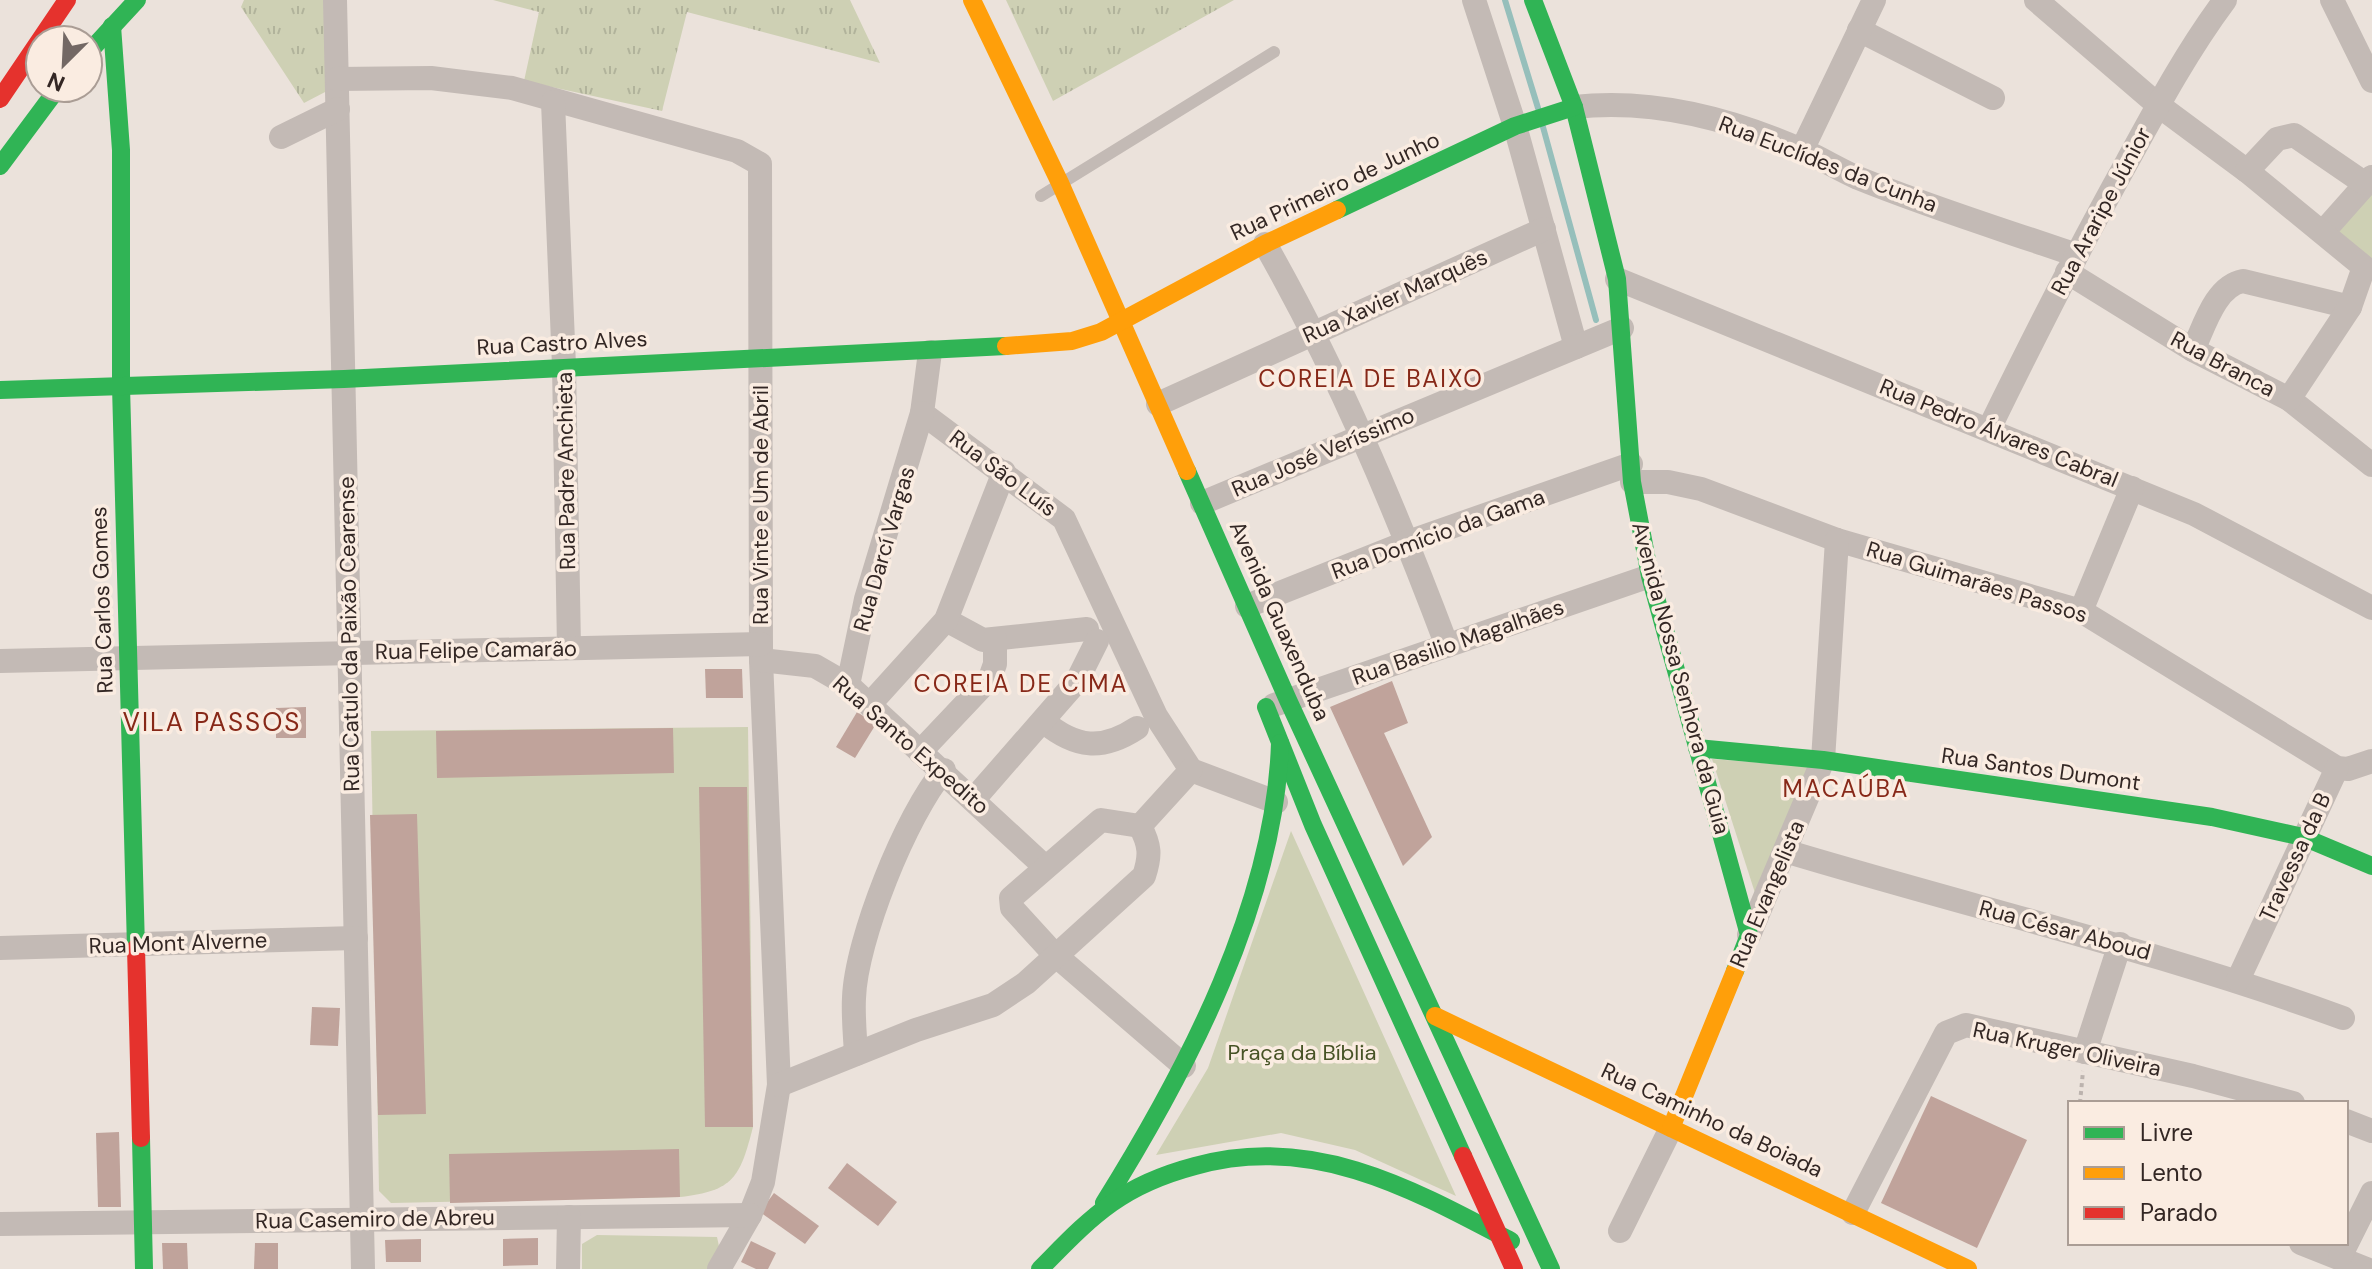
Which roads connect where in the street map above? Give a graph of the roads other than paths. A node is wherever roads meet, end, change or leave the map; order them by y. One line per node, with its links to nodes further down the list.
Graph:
1 (67, 0): 18 (street)
2 (137, 0): 11 (street)
3 (335, 0): 15 (street, Rua Catulo da Paixão Cearense)
4 (972, 0): 30 (street, Avenida Guaxenduba)
5 (1474, 0): 24 (street)
6 (1874, 0): 12 (street)
7 (2225, 0): 21 (street, Rua Araripe Júnior)
8 (2332, 0): 16 (street)
9 (1538, 4): 23 (street, Avenida Nossa Senhora da Guia)
10 (2051, 4): 21 (street)
11 (112, 26): 13 (street); 47 (street, Rua Carlos Gomes)
12 (1859, 30): 17 (street); 26 (street)
13 (104, 35)
14 (1274, 52): 30 (lane)
15 (337, 79): 19 (street, Rua Vinte e Um de Abril); 22 (street, Rua Catulo da Paixão Cearense)
16 (2372, 81)
17 (1993, 98)
18 (0, 99)
19 (553, 102): 44 (street, Rua Vinte e Um de Abril); 45 (street, Rua Padre Anchieta)
20 (46, 104): 27 (street)
21 (2158, 105): 28 (street); 35 (street, Rua Araripe Júnior)
22 (338, 109): 25 (street); 46 (street, Rua Catulo da Paixão Cearense)
23 (1567, 109): 24 (street, Rua Primeiro de Junho); 26 (street, Rua Euclídes da Cunha); 36 (street, Avenida Nossa Senhora da Guia)
24 (1522, 124): 32 (street); 34 (street, Rua Primeiro de Junho)
25 (281, 137)
26 (1802, 150): 35 (street, Rua Euclídes da Cunha)
27 (0, 166)
28 (2247, 171): 29 (street); 33 (street)
29 (2368, 180): 33 (street)
30 (1060, 183): 31 (lane); 38 (street, Avenida Guaxenduba)
31 (1041, 197)
32 (1544, 229): 40 (street, Rua Xavier Marquês); 41 (street)
33 (2324, 231): 37 (street)
34 (1265, 244): 38 (street, Rua Primeiro de Junho); 40 (street)
35 (2071, 263): 42 (street, Rua Branca); 52 (street, Rua Araripe Júnior)
36 (1617, 279): 39 (street, Avenida Nossa Senhora da Guia); 52 (street, Rua Pedro Álvares Cabral)
37 (2350, 307): 42 (street); 49 (street)
38 (1121, 320): 43 (street, Rua Castro Alves); 50 (street, Avenida Guaxenduba)
39 (1622, 328): 41 (street, Rua José Veríssimo); 56 (street, Avenida Nossa Senhora da Guia)
40 (1315, 332): 50 (street, Rua Xavier Marquês); 53 (street)
41 (1576, 347): 53 (street, Rua José Veríssimo)
42 (2193, 350): 49 (street, Rua Branca)
43 (930, 352): 44 (street, Rua Castro Alves); 51 (street)
44 (759, 358): 45 (street, Rua Castro Alves); 69 (street, Rua Vinte e Um de Abril)
45 (564, 366): 46 (street, Rua Castro Alves); 68 (street, Rua Padre Anchieta)
46 (344, 379): 47 (street, Rua Castro Alves); 70 (street, Rua Catulo da Paixão Cearense)
47 (121, 386): 48 (street, Rua Castro Alves); 71 (street, Rua Carlos Gomes)
48 (0, 390)
49 (2289, 399): 54 (street, Rua Branca)
50 (1158, 404): 58 (street, Avenida Guaxenduba)
51 (922, 413): 55 (street, Rua São Luís); 73 (street, Rua Darcí Vargas)
52 (1989, 429): 57 (street, Rua Pedro Álvares Cabral)
53 (1361, 437): 58 (street, Rua José Veríssimo); 60 (street)
54 (2372, 465)
55 (1004, 472): 65 (street); 77 (street, Rua São Luís)
56 (1632, 473): 59 (street, Rua Guimarães Passos); 60 (street, Rua Domício da Gama); 61 (street, Avenida Nossa Senhora da Guia)
57 (2132, 488): 63 (street, Rua Pedro Álvares Cabral); 64 (street)
58 (1202, 503): 62 (street, Avenida Guaxenduba)
59 (1837, 540): 64 (street, Rua Guimarães Passos); 81 (street, Rua Evangelista)
60 (1408, 542): 62 (street, Rua Domício da Gama); 67 (street)
61 (1650, 576): 67 (street, Rua Basilio Magalhães); 79 (street, Avenida Nossa Senhora da Guia)
62 (1247, 606): 74 (street, Avenida Guaxenduba)
63 (2372, 608)
64 (2081, 611): 83 (street, Rua Guimarães Passos)
65 (946, 620): 66 (street); 75 (street)
66 (995, 639): 76 (street); 80 (street)
67 (1447, 646): 74 (street, Rua Basilio Magalhães)
68 (569, 648): 69 (street, Rua Felipe Camarão); 70 (street, Rua Felipe Camarão)
69 (761, 652): 73 (street, Rua Santo Expedito); 106 (street, Rua Vinte e Um de Abril)
70 (350, 653): 71 (street, Rua Felipe Camarão); 95 (street, Rua Catulo da Paixão Cearense)
71 (128, 658): 72 (street, Rua Felipe Camarão); 96 (street, Rua Carlos Gomes)
72 (0, 661)
73 (848, 685): 75 (street, Rua Santo Expedito)
74 (1272, 700): 78 (street, Avenida Guaxenduba); 101 (street, Avenida Guaxenduba)
75 (870, 704): 80 (street, Rua Santo Expedito)
76 (1044, 722): 77 (street); 86 (street)
77 (1147, 722): 85 (street, Rua São Luís)
78 (1280, 740): 87 (street); 88 (street, Avenida Guaxenduba)
79 (1697, 748): 81 (street, Rua Santos Dumont); 94 (street, Avenida Nossa Senhora da Guia)
80 (920, 752): 84 (street, Rua Santo Expedito)
81 (1823, 760): 90 (street, Rua Santos Dumont); 91 (street, Rua Evangelista)
82 (2372, 761): 83 (street, Travessa da B)
83 (2337, 768): 90 (street, Travessa da B)
84 (944, 770): 86 (street, Rua Santo Expedito); 104 (street)
85 (1191, 770): 87 (street); 89 (street)
86 (974, 799): 92 (street, Rua Santo Expedito)
87 (1276, 802): 105 (street)
88 (1313, 825): 101 (street, Rua Caminho da Boiada); 120 (street, Avenida Guaxenduba)
89 (1140, 826): 92 (street); 99 (street)
90 (2303, 837): 93 (street, Rua Santos Dumont); 100 (street, Travessa da B)
91 (1785, 851): 94 (street, Rua Evangelista); 97 (street, Rua César Aboud)
92 (1044, 866): 99 (street)
93 (2372, 866)
94 (1749, 935): 109 (street, Rua Evangelista)
95 (356, 938): 96 (street, Rua Mont Alverne); 116 (street, Rua Catulo da Paixão Cearense)
96 (137, 944): 98 (street, Rua Mont Alverne); 117 (street, Rua Carlos Gomes)
97 (2120, 944): 100 (street, Rua César Aboud); 103 (street)
98 (0, 948)
99 (1054, 954): 104 (street); 105 (street)
100 (2238, 980): 102 (street, Rua César Aboud)
101 (1435, 1016): 109 (street, Rua Caminho da Boiada); 125 (street, Avenida Guaxenduba)
102 (2343, 1018)
103 (2085, 1052): 107 (street, Rua Kruger Oliveira); 112 (street, Rua Kruger Oliveira)
104 (856, 1054): 106 (street)
105 (1184, 1066): 113 (street)
106 (779, 1085): 114 (street, Rua Vinte e Um de Abril)
107 (2285, 1101)
108 (2348, 1122): 110 (street)
109 (1671, 1128): 112 (street, Rua Caminho da Boiada); 119 (street, Rua Evangelista)
110 (2372, 1131)
111 (2372, 1193): 121 (street)
112 (1853, 1213): 126 (street, Rua Caminho da Boiada)
113 (1098, 1214): 120 (street); 131 (street)
114 (750, 1215): 115 (street, Rua Casemiro de Abreu); 130 (street, Rua Vinte e Um de Abril)
115 (569, 1217): 116 (street, Rua Casemiro de Abreu); 129 (street)
116 (362, 1219): 117 (street, Rua Casemiro de Abreu); 128 (street, Rua Catulo da Paixão Cearense)
117 (142, 1222): 118 (street, Rua Casemiro de Abreu); 127 (street, Rua Carlos Gomes)
118 (0, 1224)
119 (1620, 1231)
120 (1499, 1235): 125 (street); 132 (street, Avenida Guaxenduba)
121 (2348, 1241)
122 (2307, 1245): 124 (street)
123 (2346, 1245): 124 (street)
124 (2340, 1257): 133 (street)
125 (1550, 1267)
126 (1960, 1267)
127 (144, 1269)
128 (363, 1269)
129 (568, 1269)
130 (719, 1269)
131 (1040, 1269)
132 (1514, 1269)
133 (2366, 1269)

